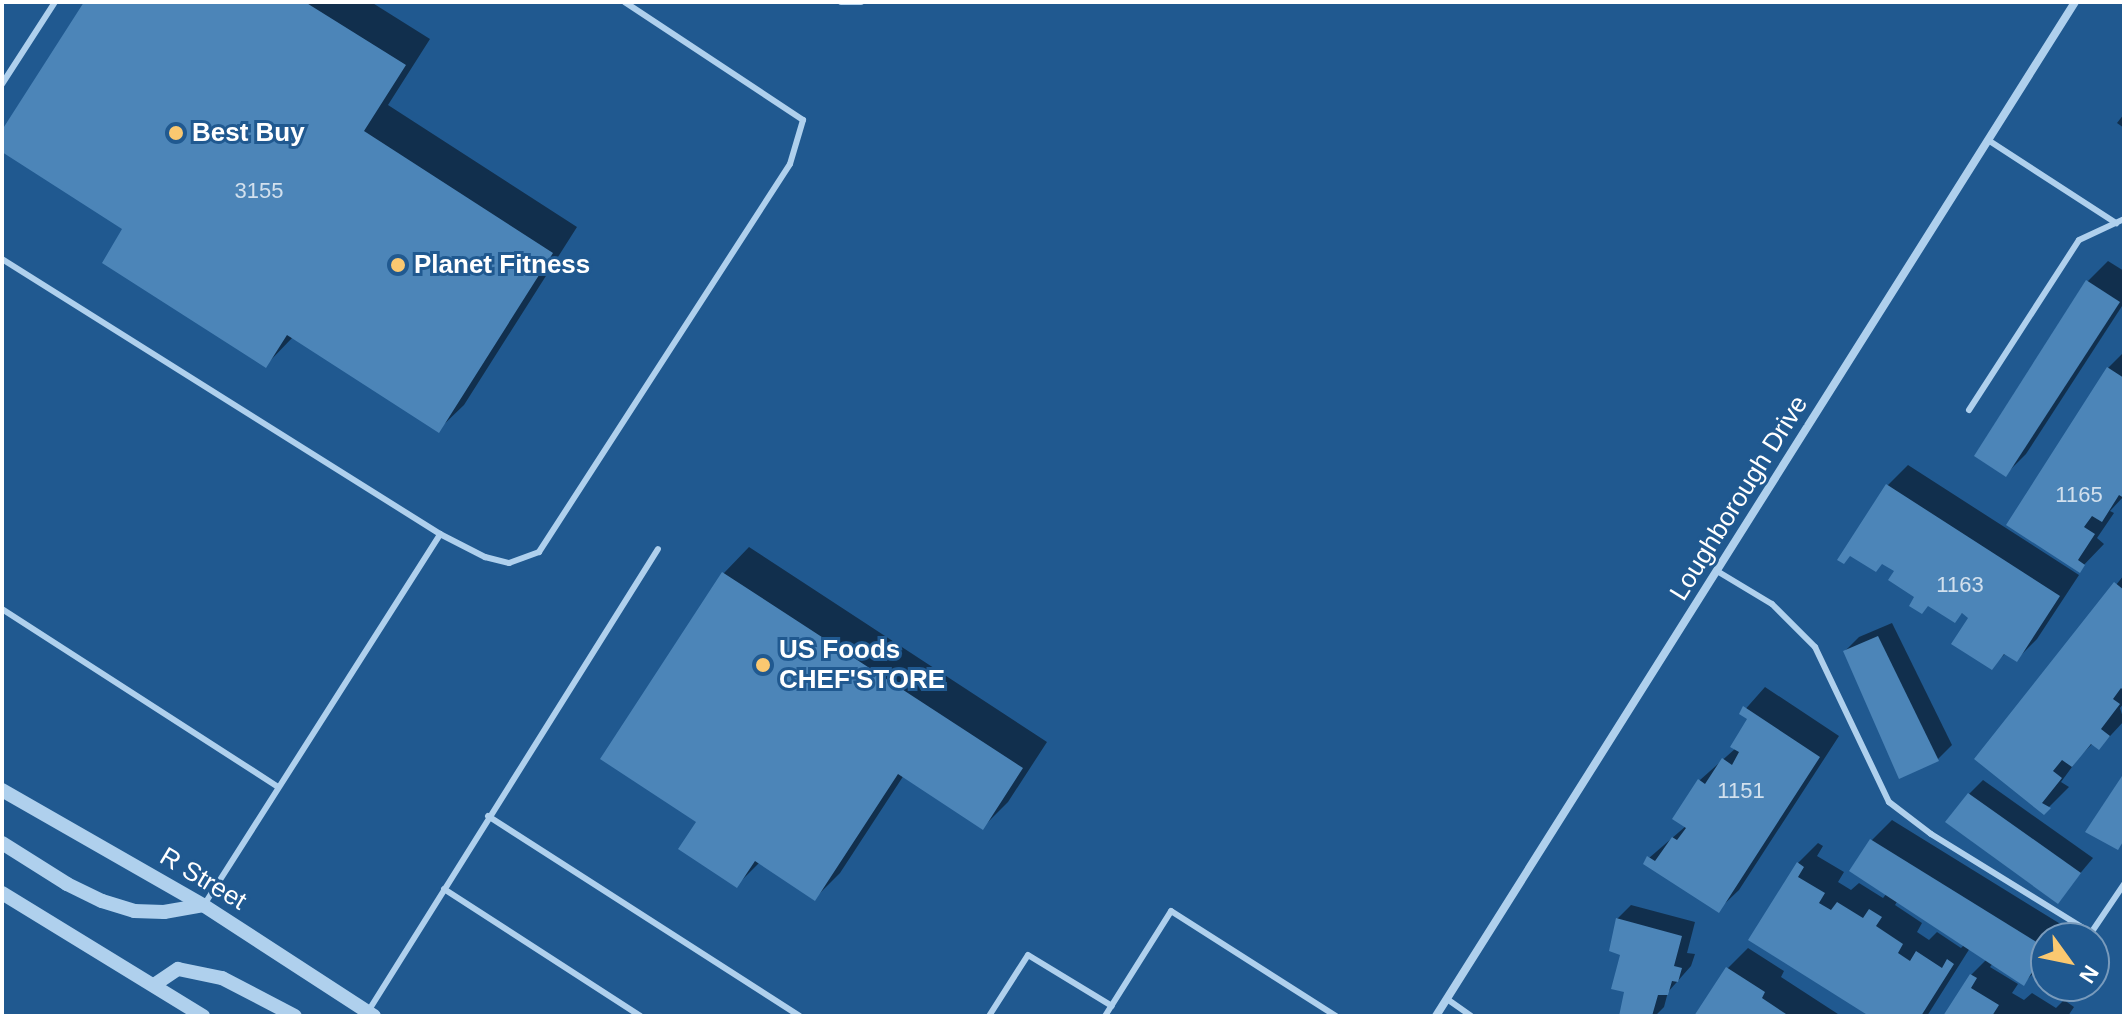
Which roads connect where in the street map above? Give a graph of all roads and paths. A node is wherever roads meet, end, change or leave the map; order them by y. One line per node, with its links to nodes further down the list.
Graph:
1 (55, 2): 6 (lane)
2 (625, 2): 12 (lane)
3 (841, 2): 4 (lane)
4 (861, 2)
5 (2075, 2): 7 (street, Loughborough Drive)
6 (2, 84)
7 (1988, 140): 9 (lane); 14 (street, Loughborough Drive)
8 (2124, 219): 9 (lane)
9 (2116, 223): 11 (lane)
10 (2, 259): 12 (lane)
11 (1969, 410)
12 (440, 534): 16 (lane)
13 (658, 549): 18 (lane)
14 (1717, 571): 23 (lane); 27 (street, Loughborough Drive)
15 (2, 609): 16 (lane)
16 (278, 787): 25 (lane)
17 (2, 790): 25 (street, R Street)
18 (488, 816): 21 (lane); 33 (lane)
19 (2, 843): 25 (street)
20 (2124, 884): 23 (lane)
21 (444, 889): 29 (lane); 32 (lane)
22 (2, 893): 26 (street)
23 (2116, 896): 24 (lane)
24 (2124, 901)
25 (203, 905): 29 (street, R Street)
26 (154, 985): 30 (street); 31 (street)
27 (1447, 999): 37 (street, Loughborough Drive); 38 (lane)
28 (1112, 1006): 34 (lane); 35 (lane); 36 (lane)
29 (369, 1015)
30 (203, 1016)
31 (295, 1016)
32 (640, 1016)
33 (799, 1016)
34 (989, 1016)
35 (1105, 1016)
36 (1336, 1016)
37 (1436, 1016)
38 (1471, 1016)

